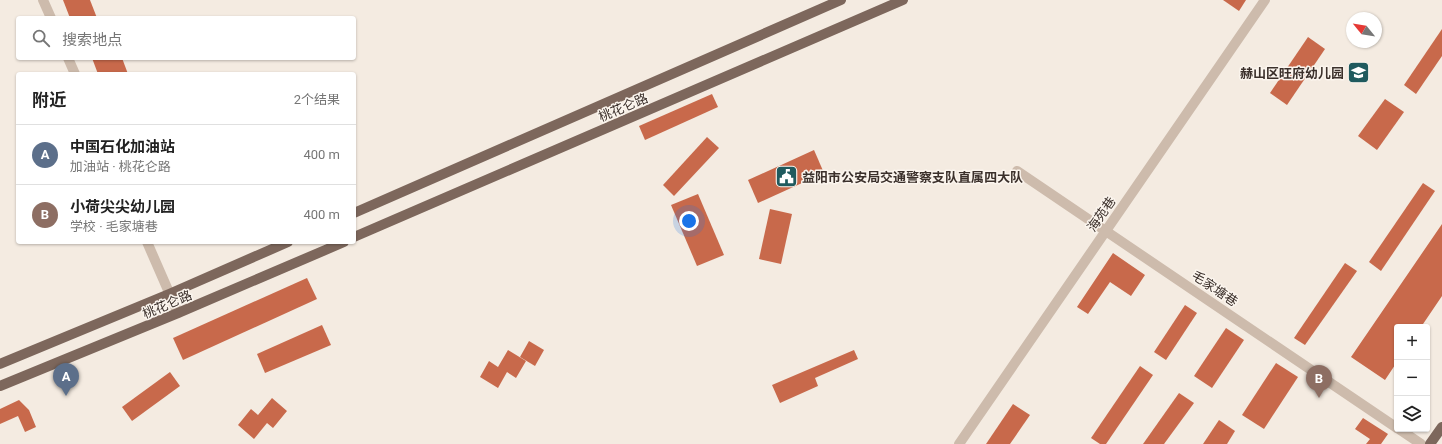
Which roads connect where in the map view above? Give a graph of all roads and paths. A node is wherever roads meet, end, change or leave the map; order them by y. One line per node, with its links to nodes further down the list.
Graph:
1 (43, 0): 5 (street)
2 (841, 0): 9 (main road, 桃花仑路)
3 (903, 0): 11 (main road, 桃花仑路)
4 (1265, 0): 10 (street, 海苑巷)
5 (50, 16)
6 (69, 60): 7 (street)
7 (74, 72)
8 (1018, 171): 10 (street, 毛家塘巷)
9 (356, 212)
10 (1106, 230): 19 (street, 毛家塘巷); 22 (street, 海苑巷)
11 (356, 237)
12 (148, 244): 15 (street)
13 (283, 244): 15 (main road, 桃花仑路)
14 (339, 244): 16 (main road, 桃花仑路)
15 (169, 294): 16 (street); 17 (main road, 桃花仑路)
16 (178, 314): 18 (main road, 桃花仑路)
17 (0, 364)
18 (0, 386)
19 (1394, 425)
20 (1442, 427): 24 (main road)
21 (1404, 432): 23 (street, 毛家塘巷)
22 (959, 444)
23 (1421, 444)
24 (1430, 444)

